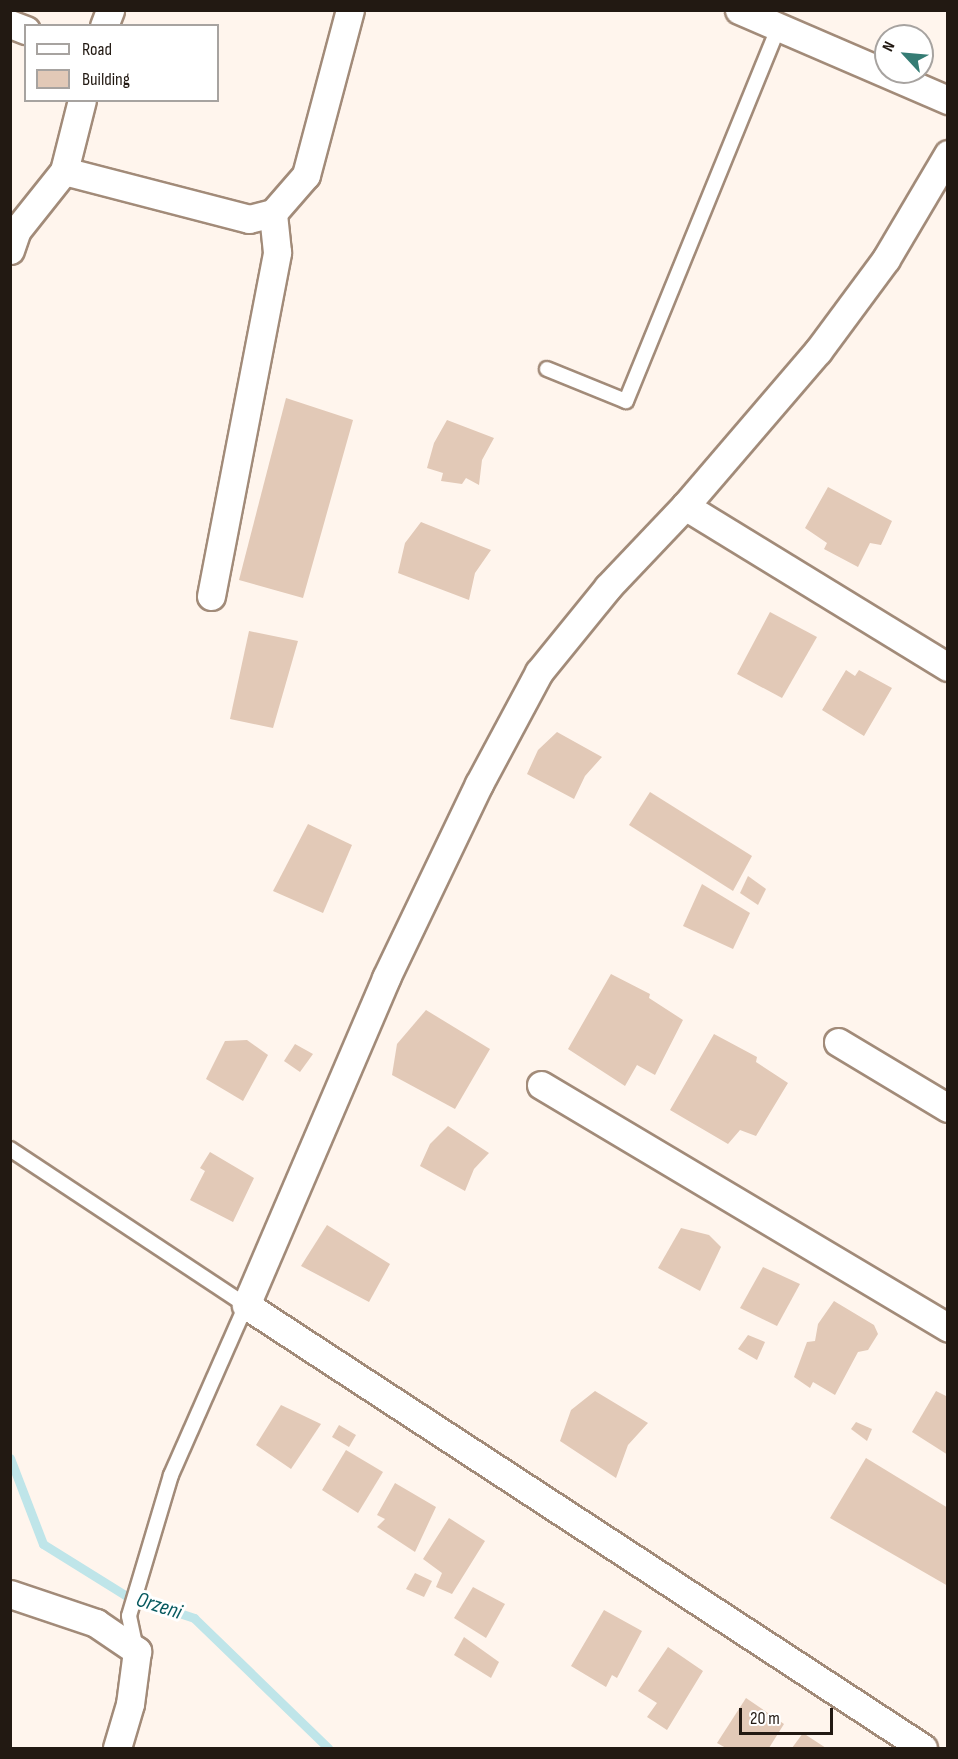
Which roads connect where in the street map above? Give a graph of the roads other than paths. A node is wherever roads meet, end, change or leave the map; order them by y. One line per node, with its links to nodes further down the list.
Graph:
1 (350, 10): 8 (street)
2 (739, 10): 3 (street)
3 (779, 27): 4 (street); 10 (lane)
4 (948, 100)
5 (81, 102): 7 (street)
6 (948, 154): 11 (street)
7 (64, 171): 8 (street); 9 (street)
8 (273, 213): 12 (street)
9 (10, 250)
10 (547, 369)
11 (685, 506): 13 (street); 18 (street)
12 (211, 596)
13 (948, 668)
14 (838, 1042): 16 (street)
15 (541, 1085): 19 (street)
16 (948, 1108)
17 (10, 1149): 18 (lane)
18 (246, 1305): 21 (lane); 23 (street)
19 (948, 1328)
20 (10, 1594): 21 (street)
21 (137, 1651): 22 (street)
22 (117, 1749)
23 (923, 1749)

